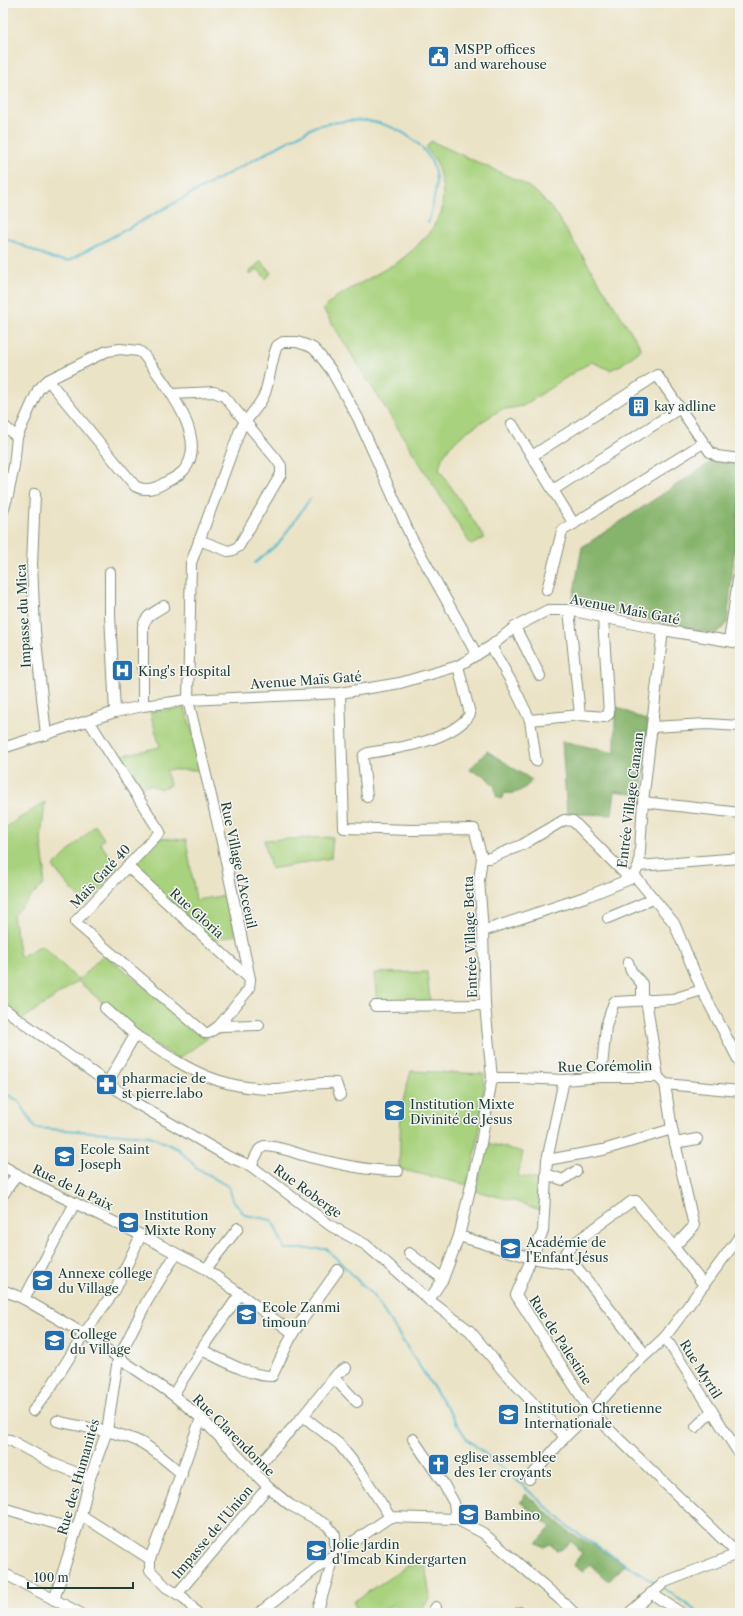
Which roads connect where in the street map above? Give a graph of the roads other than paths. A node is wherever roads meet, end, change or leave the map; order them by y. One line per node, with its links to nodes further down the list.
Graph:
1 (48, 380): 2 (street); 2 (street); 7 (street)
2 (172, 394): 4 (street)
3 (680, 408): 8 (street); 9 (street); 11 (street)
4 (245, 420): 15 (street, Rue Village d'Acceuil); 15 (street); 28 (street)
5 (512, 424): 9 (street)
6 (3, 425): 7 (street)
7 (16, 437): 13 (street)
8 (703, 443): 10 (street); 14 (street)
9 (532, 456): 11 (street)
10 (740, 459)
11 (553, 490): 14 (street)
12 (34, 494): 40 (street, Impasse du Mica)
13 (3, 511)
14 (574, 524): 18 (street)
15 (199, 540): 32 (street, Rue Village d'Acceuil)
16 (740, 568): 20 (street)
17 (110, 572): 34 (street)
18 (547, 590)
19 (164, 606): 33 (street)
20 (738, 606): 25 (street)
21 (569, 610): 22 (street, Avenue Maïs Gaté); 23 (street, Avenue Maïs Gaté); 35 (street)
22 (603, 618): 24 (street, Avenue Maïs Gaté); 35 (street)
23 (515, 627): 27 (street, Avenue Maïs Gaté); 30 (street)
24 (663, 630): 25 (street, Avenue Maïs Gaté); 39 (street, Entrée Village Canaan)
25 (729, 641): 26 (street, Avenue Maïs Gaté)
26 (740, 642)
27 (490, 646): 28 (street, Avenue Maïs Gaté); 37 (street)
28 (477, 655): 29 (street, Avenue Maïs Gaté)
29 (458, 666): 31 (street, Avenue Maïs Gaté); 43 (street)
30 (540, 676)
31 (340, 693): 32 (street, Avenue Maïs Gaté); 46 (street, Entrée Village Betta)
32 (188, 700): 33 (street, Avenue Maïs Gaté); 54 (street, Rue Village d'Acceuil)
33 (142, 706): 34 (street, Avenue Maïs Gaté)
34 (115, 712): 36 (street, Avenue Maïs Gaté)
35 (580, 715): 37 (street)
36 (88, 720): 40 (street, Avenue Maïs Gaté); 48 (street, Maïs Gaté 40)
37 (530, 720): 42 (street)
38 (740, 726): 39 (street)
39 (652, 727): 44 (street, Entrée Village Canaan)
40 (46, 735): 41 (street, Avenue Maïs Gaté)
41 (3, 748)
42 (536, 761)
43 (367, 797)
44 (643, 802): 45 (street); 49 (street, Entrée Village Canaan)
45 (740, 812)
46 (482, 858): 49 (street); 52 (street, Entrée Village Betta)
47 (740, 858): 49 (street)
48 (127, 866): 54 (street, Rue Gloria); 62 (street, Maïs Gaté 40)
49 (634, 873): 50 (street, Entrée Village Canaan); 52 (street)
50 (654, 899): 51 (street); 55 (street, Entrée Village Canaan)
51 (608, 918)
52 (483, 931): 57 (street, Entrée Village Betta)
53 (628, 962): 56 (street)
54 (250, 979): 62 (street)
55 (702, 990): 56 (street); 64 (street, Entrée Village Canaan)
56 (644, 1000): 65 (street); 68 (street)
57 (485, 1005): 58 (street); 66 (street, Entrée Village Betta)
58 (375, 1006)
59 (3, 1008): 69 (street, Rue Roberge)
60 (105, 1008): 63 (street)
61 (259, 1025): 62 (street, Maïs Gaté 40)
62 (219, 1026)
63 (135, 1035): 69 (street); 71 (street)
64 (740, 1063)
65 (602, 1077): 67 (street, Rue Corémolin); 68 (street, Rue Corémolin)
66 (492, 1078): 67 (street, Rue Corémolin); 86 (street, Entrée Village Betta)
67 (564, 1080): 75 (street, Rue de Palestine)
68 (662, 1080): 70 (street, Rue Corémolin); 72 (street)
69 (108, 1082): 77 (street, Rue Roberge)
70 (740, 1091)
71 (340, 1094)
72 (672, 1129): 74 (street); 75 (street)
73 (697, 1139): 74 (street)
74 (675, 1143): 88 (street)
75 (546, 1160): 81 (street, Rue de Palestine)
76 (3, 1166): 80 (street, Rue de la Paix)
77 (251, 1166): 78 (street); 100 (street, Rue Roberge)
78 (398, 1171)
79 (576, 1171): 81 (street)
80 (17, 1174): 82 (street); 83 (street, Rue de la Paix)
81 (546, 1174): 91 (street, Rue de Palestine)
82 (3, 1195)
83 (75, 1203): 85 (street, Rue de la Paix); 99 (street)
84 (238, 1228): 93 (street)
85 (141, 1236): 90 (street, Rue de la Paix); 102 (street)
86 (459, 1236): 91 (street); 95 (street, Entrée Village Betta)
87 (739, 1239): 96 (street)
88 (674, 1248): 92 (street); 96 (street)
89 (409, 1253): 95 (street)
90 (176, 1254): 93 (street, Rue de la Paix); 106 (street, Rue des Humanités)
91 (530, 1258): 92 (street); 113 (street, Rue de Palestine)
92 (559, 1262): 105 (street)
93 (206, 1269): 98 (street, Rue de la Paix)
94 (338, 1270): 101 (street)
95 (443, 1279): 100 (street, Entrée Village Betta)
96 (704, 1285): 103 (street)
97 (3, 1290): 99 (street, Rue Clarendonne)
98 (240, 1294): 101 (street, Rue de la Paix); 104 (street)
99 (24, 1299): 102 (street, Rue Clarendonne)
100 (429, 1300): 119 (street, Rue Roberge)
101 (293, 1333): 104 (street)
102 (84, 1334): 106 (street, Rue Clarendonne); 111 (street)
103 (665, 1337): 105 (street); 112 (street, Rue Myrtil)
104 (202, 1350): 109 (street)
105 (645, 1354): 113 (street)
106 (118, 1359): 109 (street, Rue Clarendonne); 118 (street, Rue des Humanités)
107 (346, 1368): 108 (street)
108 (334, 1378): 110 (street); 114 (street)
109 (173, 1395): 115 (street, Rue Clarendonne)
110 (357, 1402)
111 (33, 1411)
112 (712, 1411): 117 (street); 122 (street, Rue Myrtil)
113 (591, 1412): 119 (street); 134 (street, Rue de Palestine)
114 (303, 1416): 123 (street); 130 (street)
115 (201, 1418): 123 (street, Rue Clarendonne); 124 (street)
116 (56, 1421): 118 (street)
117 (696, 1427)
118 (107, 1431): 124 (street); 125 (street, Rue des Humanités)
119 (565, 1436): 126 (street)
120 (3, 1439): 125 (street)
121 (413, 1439): 131 (street)
122 (740, 1455)
123 (254, 1471): 127 (street, Rue Clarendonne)
124 (182, 1474): 135 (street)
125 (90, 1478): 129 (street, Rue des Humanités)
126 (529, 1479)
127 (268, 1487): 133 (street, Rue Clarendonne); 138 (street, Impasse de l'Union)
128 (3, 1508): 132 (street)
129 (82, 1515): 132 (street, Rue des Humanités); 135 (street)
130 (390, 1517): 131 (street); 133 (street)
131 (456, 1519): 144 (street)
132 (76, 1530): 139 (street, Rue des Humanités)
133 (335, 1554): 142 (street); 143 (street, Rue Clarendonne)
134 (739, 1554): 137 (street)
135 (150, 1559): 138 (street)
136 (3, 1573): 139 (street)
137 (653, 1591): 145 (street); 146 (street)
138 (177, 1594): 141 (street)
139 (54, 1600): 140 (street)
140 (80, 1613)
141 (196, 1613)
142 (259, 1613)
143 (317, 1613)
144 (574, 1613)
145 (629, 1613)
146 (681, 1613)

